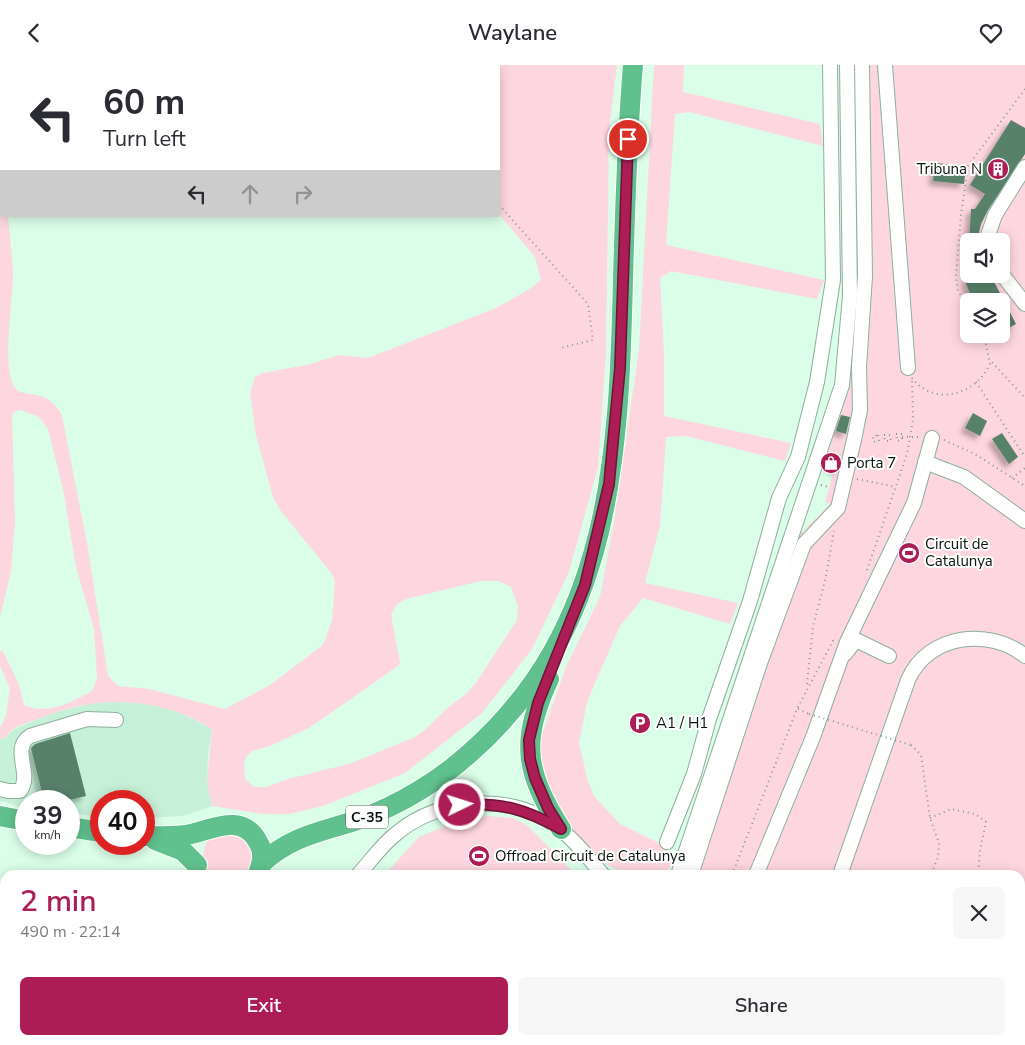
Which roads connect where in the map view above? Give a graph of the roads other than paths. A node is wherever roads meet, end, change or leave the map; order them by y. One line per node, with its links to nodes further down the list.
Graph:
1 (633, 65): 14 (highway, C-35)
2 (830, 65): 19 (street)
3 (847, 65): 20 (street)
4 (862, 65): 37 (street)
5 (885, 65): 10 (street)
6 (1025, 167): 7 (street)
7 (989, 233)
8 (1009, 283): 9 (street)
9 (1025, 304)
10 (908, 368)
11 (932, 438): 12 (street)
12 (925, 462): 13 (street); 17 (street)
13 (1025, 521)
14 (571, 620): 25 (highway); 27 (highway, C-35)
15 (889, 656): 17 (street)
16 (1025, 656): 39 (street)
17 (838, 662): 38 (street)
18 (116, 720): 21 (street)
19 (694, 774): 20 (street); 30 (street)
20 (708, 779): 36 (street)
21 (0, 789)
22 (0, 816): 23 (highway)
23 (15, 819)
24 (212, 829): 26 (highway, C-35); 28 (highway, C-35); 31 (highway, C-35)
25 (561, 829): 34 (street); 35 (street)
26 (249, 830): 27 (highway, C-35); 32 (highway, C-35)
27 (316, 832): 33 (highway, C-35)
28 (155, 836)
29 (155, 840): 31 (highway, C-35)
30 (667, 842)
31 (199, 870)
32 (260, 870)
33 (261, 870)
34 (363, 870)
35 (598, 870)
36 (680, 870)
37 (693, 870)
38 (758, 870)
39 (842, 870)

